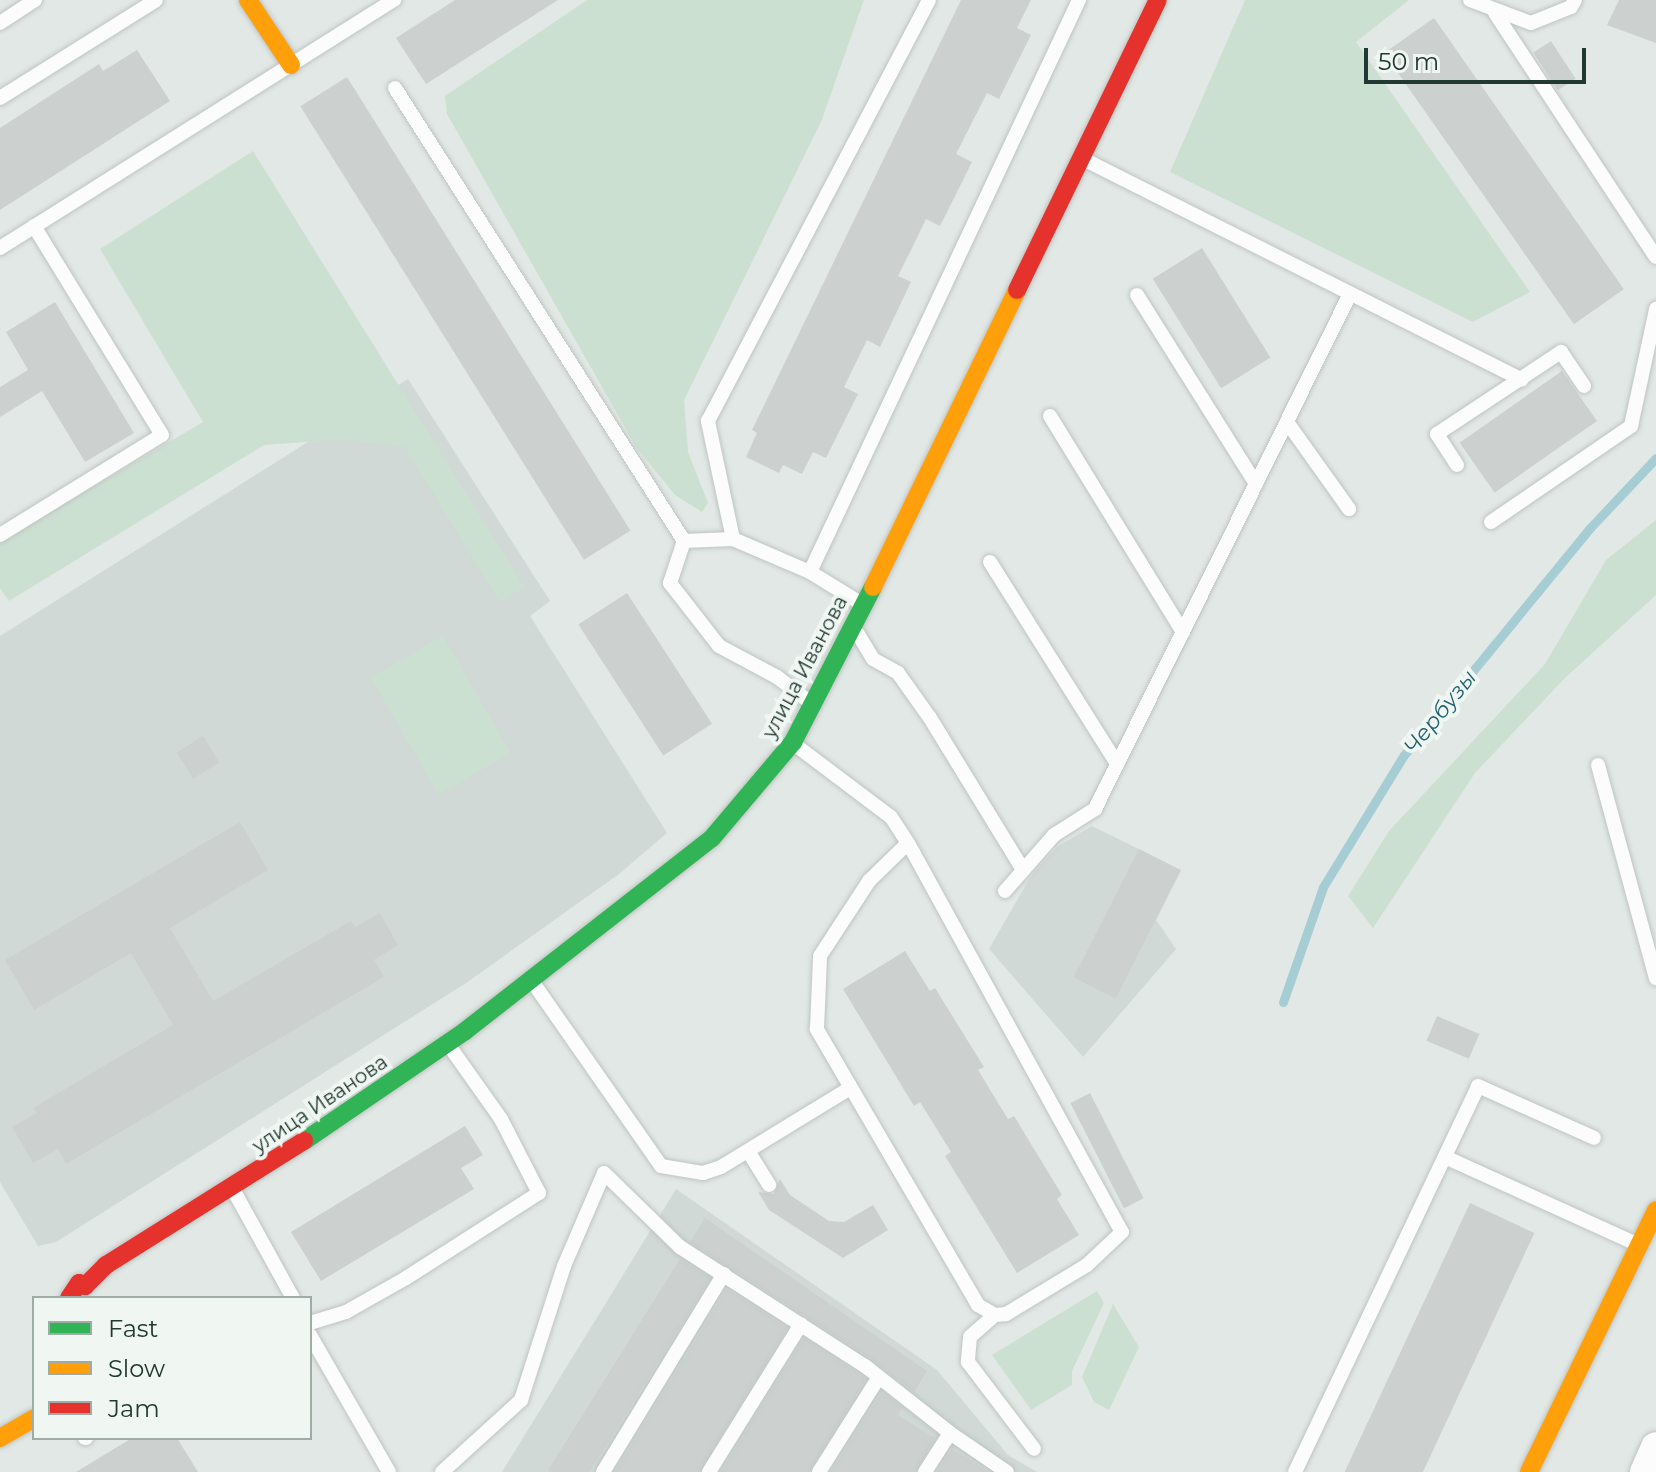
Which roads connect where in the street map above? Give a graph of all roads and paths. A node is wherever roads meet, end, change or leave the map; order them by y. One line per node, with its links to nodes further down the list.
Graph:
1 (35, 0): 11 (lane)
2 (156, 0): 14 (lane)
3 (248, 0): 12 (street)
4 (394, 0): 12 (lane)
5 (929, 0): 31 (lane)
6 (1079, 0): 34 (lane)
7 (1158, 0): 15 (street, улица Иванова)
8 (1470, 0): 10 (lane)
9 (1575, 0): 10 (lane)
10 (1495, 13): 18 (lane)
11 (1, 21)
12 (291, 65): 16 (lane)
13 (395, 88): 32 (lane)
14 (0, 98)
15 (1083, 158): 20 (lane); 35 (street, улица Иванова)
16 (34, 226): 17 (lane); 30 (lane)
17 (0, 248)
18 (1656, 257)
19 (1137, 295): 27 (lane)
20 (1349, 296): 22 (lane); 25 (lane)
21 (1656, 309): 29 (lane)
22 (1522, 380): 23 (lane); 26 (lane)
23 (1584, 386)
24 (1050, 416): 37 (lane)
25 (1287, 422): 27 (lane); 28 (lane)
26 (1457, 465)
27 (1256, 484): 37 (lane)
28 (1349, 509)
29 (1491, 522)
30 (0, 535)
31 (733, 539): 32 (lane); 34 (lane)
32 (684, 541): 38 (lane)
33 (990, 562): 40 (lane)
34 (810, 572): 35 (lane)
35 (864, 605): 36 (street, улица Иванова)
36 (853, 626): 38 (street, улица Иванова); 43 (lane)
37 (1183, 632): 40 (lane)
38 (812, 703): 39 (street, улица Иванова)
39 (793, 742): 42 (lane); 47 (street, улица Иванова)
40 (1117, 764): 43 (lane)
41 (1598, 765): 45 (lane)
42 (908, 843): 49 (lane); 60 (lane)
43 (1023, 870): 44 (lane)
44 (1005, 891)
45 (1653, 954): 46 (lane)
46 (1656, 978)
47 (531, 980): 48 (street, улица Иванова); 51 (lane)
48 (447, 1043): 54 (street, улица Иванова); 61 (lane)
49 (849, 1089): 51 (lane); 60 (lane)
50 (1594, 1138): 52 (lane)
51 (748, 1151): 53 (lane)
52 (1445, 1157): 56 (lane); 77 (lane)
53 (769, 1185)
54 (233, 1189): 58 (street, улица Иванова); 59 (lane)
55 (1656, 1210): 56 (street)
56 (1637, 1244): 78 (street)
57 (724, 1274): 62 (lane); 71 (lane); 72 (lane)
58 (70, 1296)
59 (292, 1296)
60 (995, 1315): 69 (lane)
61 (312, 1322)
62 (801, 1324): 64 (lane); 73 (lane)
63 (312, 1338): 70 (lane)
64 (879, 1377): 66 (lane); 74 (lane)
65 (32, 1419): 67 (street)
66 (950, 1433): 75 (lane); 76 (lane)
67 (0, 1438)
68 (1656, 1447): 79 (street)
69 (1034, 1449)
70 (389, 1472)
71 (442, 1472)
72 (603, 1472)
73 (709, 1472)
74 (819, 1472)
75 (925, 1472)
76 (1007, 1472)
77 (1295, 1472)
78 (1529, 1472)
79 (1645, 1472)

